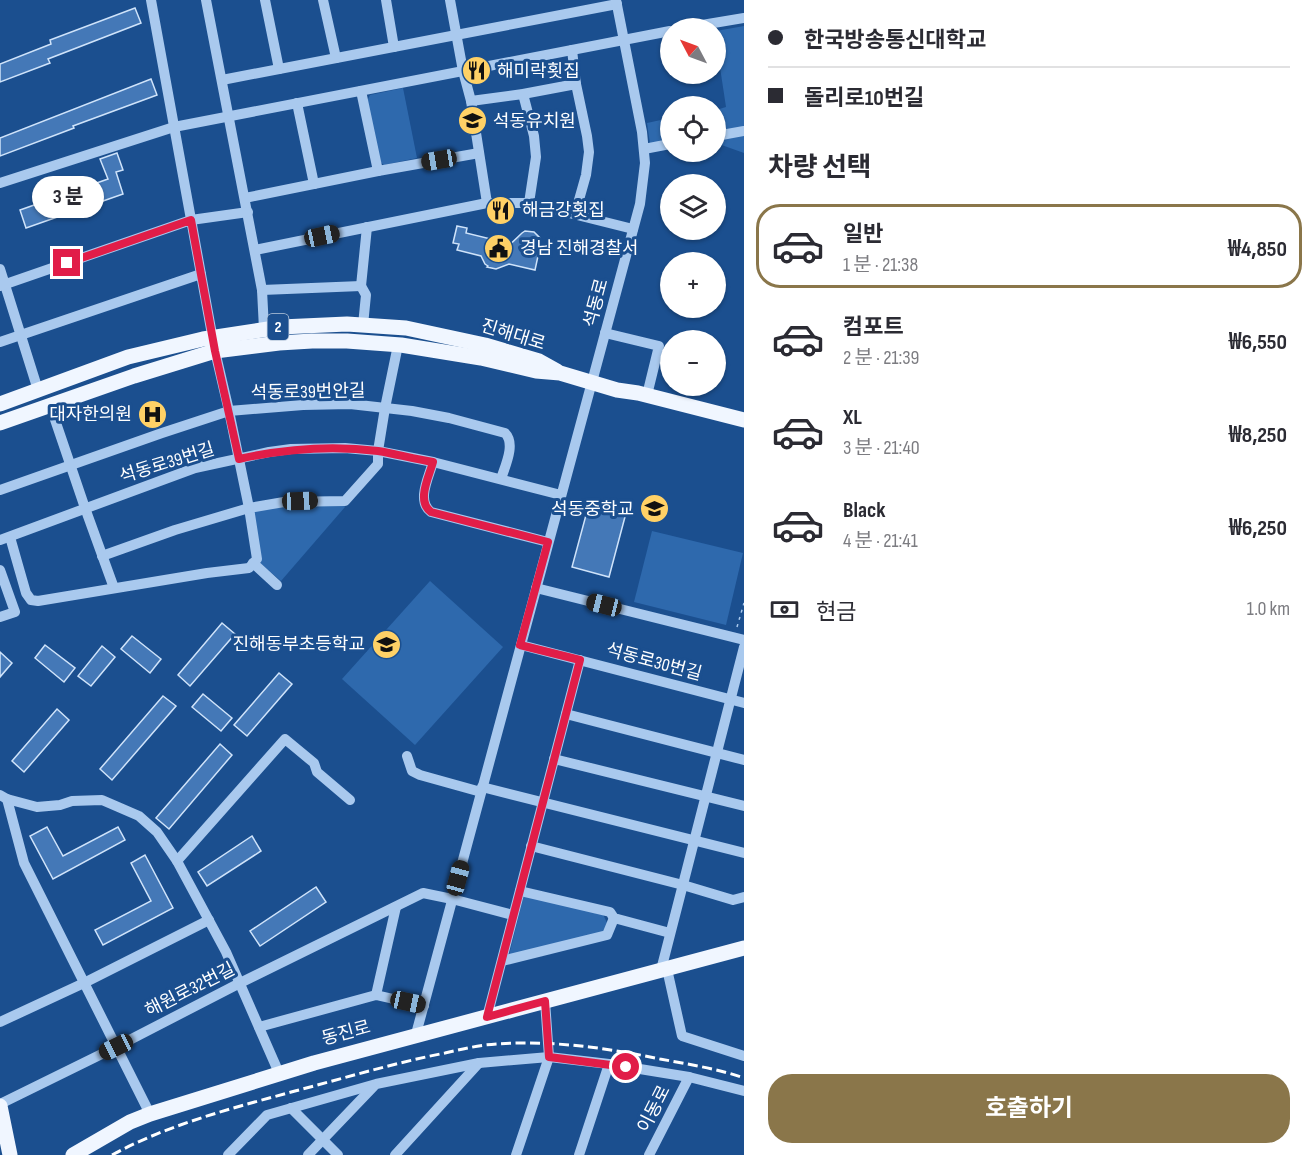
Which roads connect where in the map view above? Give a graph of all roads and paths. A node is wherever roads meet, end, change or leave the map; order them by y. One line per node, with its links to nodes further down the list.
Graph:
1 (151, 0): 25 (street)
2 (207, 0): 18 (street)
3 (265, 0): 16 (street)
4 (323, 0): 15 (street)
5 (386, 0): 13 (street)
6 (450, 0): 11 (street)
7 (617, 2): 11 (street); 12 (street, 석동로)
8 (744, 18): 9 (street)
9 (726, 21)
10 (660, 33): 12 (street)
11 (457, 34): 13 (street); 17 (street)
12 (624, 39): 14 (street); 29 (street, 석동로)
13 (394, 47): 15 (street)
14 (572, 50): 17 (street); 19 (street)
15 (336, 58): 16 (street)
16 (279, 69): 18 (street)
17 (463, 71): 20 (street); 22 (street)
18 (222, 80): 24 (street)
19 (576, 84): 21 (street); 38 (street)
20 (361, 91): 23 (street); 31 (street)
21 (523, 94): 22 (street); 36 (street)
22 (471, 101): 30 (street)
23 (297, 103): 24 (street); 33 (street)
24 (229, 116): 25 (street); 34 (street)
25 (174, 127): 32 (street); 39 (street)
26 (744, 131): 27 (street)
27 (726, 134)
28 (660, 146): 29 (street)
29 (644, 149): 41 (street, 석동로)
30 (479, 153): 31 (street); 35 (street)
31 (378, 171): 33 (street)
32 (0, 183)
33 (314, 184): 34 (street)
34 (245, 198): 37 (street)
35 (487, 203): 36 (street); 40 (street)
36 (529, 203): 38 (street)
37 (248, 212): 39 (street); 42 (street)
38 (575, 214): 41 (street)
39 (191, 220): 44 (street); 45 (street)
40 (367, 227): 42 (street); 46 (street)
41 (633, 229): 50 (street, 석동로)
42 (255, 250): 47 (street)
43 (0, 269): 45 (street)
44 (201, 274): 51 (street); 53 (street)
45 (2, 285): 51 (street)
46 (361, 286): 47 (street); 48 (street)
47 (262, 290): 49 (street)
48 (363, 325): 49 (main road, 진해대로 / 2); 55 (main road, 진해대로 / 2)
49 (264, 329): 53 (main road, 진해대로 / 2)
50 (605, 333): 56 (street, 석동로); 59 (street)
51 (21, 335): 52 (street); 57 (street)
52 (0, 342)
53 (214, 344): 54 (main road, 진해대로 / 2); 57 (main road, 진해대로 / 2); 61 (main road, 진해대로 / 2); 63 (street)
54 (398, 345): 55 (main road, 진해대로 / 2); 62 (street)
55 (560, 373): 56 (main road, 2)
56 (592, 382): 58 (main road, 2); 73 (street, 석동로)
57 (38, 390): 60 (main road, 진해대로 / 2)
58 (617, 390): 59 (main road, 2); 66 (main road, 2)
59 (647, 395): 64 (main road, 2)
60 (0, 404)
61 (50, 405): 65 (main road, 진해대로 / 2); 70 (street)
62 (386, 408): 63 (street, 석동로39번안길); 67 (street); 71 (street, 석동로39번안길)
63 (229, 411): 68 (street); 70 (street, 석동로39번안길)
64 (744, 420)
65 (0, 423)
66 (744, 429)
67 (378, 451): 68 (street, 석동로39번길); 69 (street, 석동로39번길); 75 (street)
68 (239, 459): 74 (street, 석동로39번길); 75 (street)
69 (433, 462): 71 (street, 석동로39번길); 77 (street)
70 (70, 465): 72 (street, 석동로39번안길); 74 (street)
71 (501, 479): 73 (street, 석동로39번길)
72 (0, 490)
73 (561, 495): 77 (street, 석동로)
74 (85, 508): 76 (street, 석동로39번길); 78 (street)
75 (249, 508): 78 (street); 79 (street)
76 (5, 538): 82 (street)
77 (548, 542): 83 (street, 석동로)
78 (102, 556): 82 (street)
79 (253, 563): 81 (street); 82 (street)
80 (0, 570): 85 (street)
81 (277, 585)
82 (114, 588)
83 (536, 588): 86 (street); 87 (street, 석동로)
84 (744, 603): 86 (path)
85 (0, 617)
86 (743, 643): 89 (street)
87 (520, 645): 88 (street, 석동로30번길); 96 (street, 석동로)
88 (580, 660): 89 (street, 석동로30번길); 91 (street)
89 (730, 700): 90 (street, 석동로30번길); 92 (street)
90 (744, 703)
91 (566, 714): 92 (street); 94 (street)
92 (717, 753): 95 (street); 97 (street)
93 (407, 756): 96 (street)
94 (554, 759): 97 (street); 100 (street)
95 (744, 760)
96 (482, 789): 100 (street); 109 (street, 석동로)
97 (706, 795): 101 (street); 102 (street)
98 (4, 797): 105 (street); 118 (street)
99 (350, 800): 105 (street)
100 (543, 802): 102 (street); 103 (street)
101 (744, 806)
102 (694, 840): 104 (street); 106 (street)
103 (531, 846): 106 (street); 107 (street)
104 (744, 854)
105 (177, 861): 113 (street)
106 (683, 885): 108 (street); 114 (street)
107 (520, 891): 111 (street); 112 (street)
108 (744, 897)
109 (452, 899): 110 (street, 해원로32번길); 111 (street, 해원로32번길); 122 (street, 석동로)
110 (396, 906): 119 (street, 해원로32번길); 120 (street)
111 (513, 915): 116 (street)
112 (614, 918): 114 (street); 116 (street)
113 (209, 920): 118 (street); 119 (street)
114 (670, 933): 117 (street)
115 (744, 948): 117 (main road, 동진로)
116 (502, 961): 123 (street)
117 (664, 970): 121 (main road, 동진로); 128 (street)
118 (84, 983): 124 (street); 127 (street)
119 (240, 983): 125 (street); 127 (street, 해원로32번길)
120 (376, 995): 122 (street); 125 (street)
121 (545, 1001): 123 (main road, 동진로); 129 (street)
122 (424, 1006): 126 (street, 석동로)
123 (487, 1017): 126 (main road, 동진로)
124 (0, 1022)
125 (259, 1027): 132 (street)
126 (416, 1035): 132 (main road, 동진로)
127 (116, 1047): 136 (street, 해원로32번길); 138 (street)
128 (744, 1056)
129 (549, 1057): 130 (street); 131 (street); 146 (street)
130 (479, 1063): 134 (street); 145 (street)
131 (609, 1064): 133 (street); 147 (street)
132 (279, 1073): 138 (main road, 동진로)
133 (689, 1077): 135 (street); 148 (street, 이동로)
134 (376, 1084): 137 (street); 139 (street)
135 (744, 1091)
136 (0, 1105): 140 (main road)
137 (291, 1108): 139 (street); 142 (street)
138 (150, 1114): 141 (main road, 동진로)
139 (323, 1140): 143 (street); 144 (street)
140 (10, 1155)
141 (73, 1155)
142 (228, 1155)
143 (308, 1155)
144 (338, 1155)
145 (395, 1155)
146 (516, 1155)
147 (579, 1155)
148 (649, 1155)

